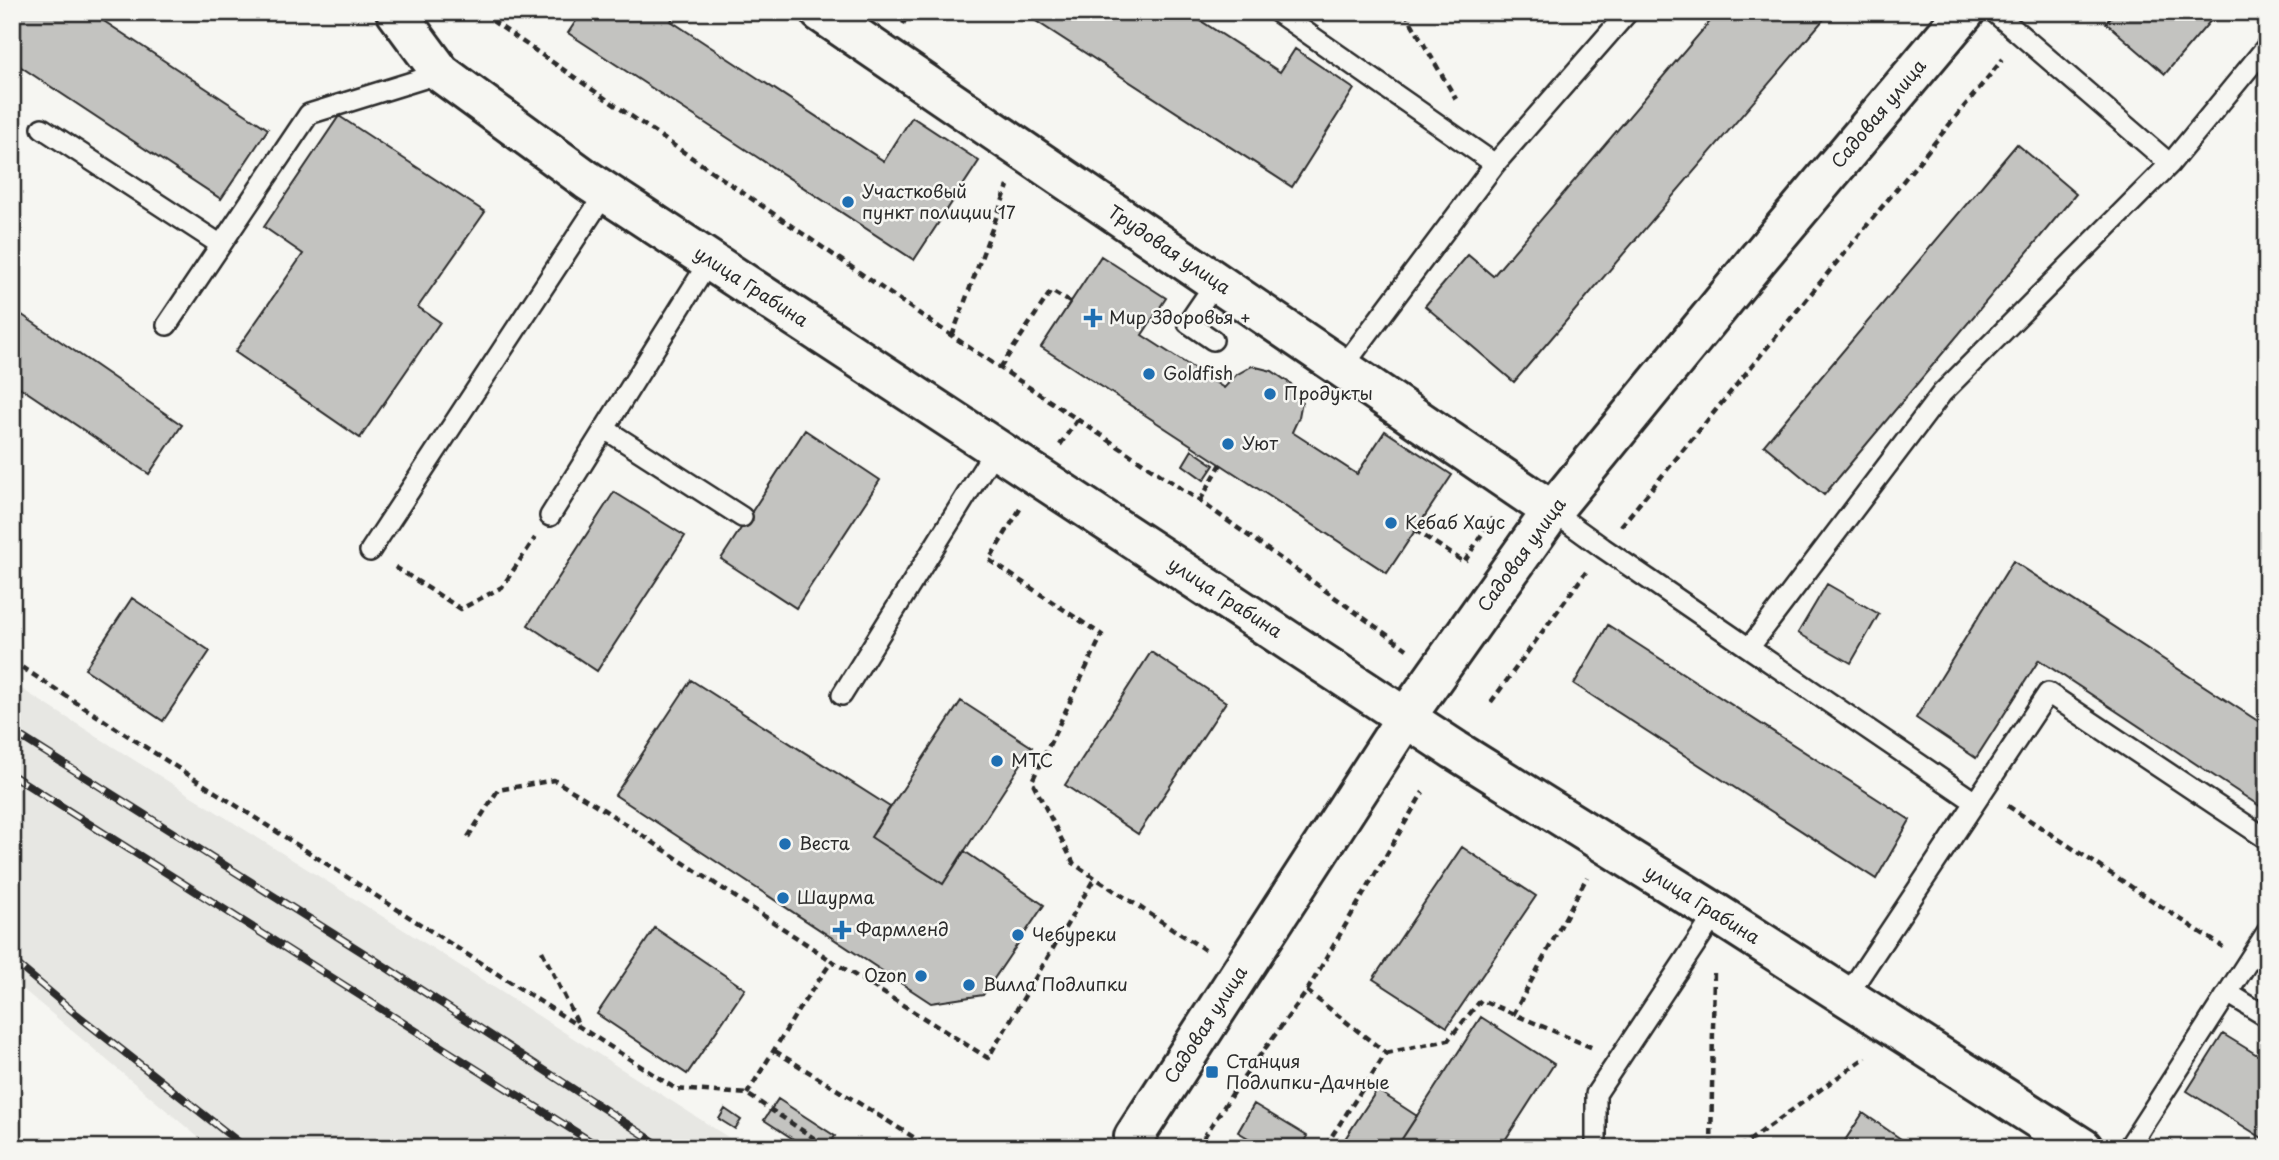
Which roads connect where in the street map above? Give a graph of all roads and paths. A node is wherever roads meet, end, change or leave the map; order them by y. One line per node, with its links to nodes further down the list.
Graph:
1 (396, 12): 11 (street, улица Грабина)
2 (492, 12): 23 (path)
3 (820, 12): 14 (street, Трудовая улица)
4 (1277, 12): 15 (lane)
5 (1405, 12): 12 (path)
6 (1628, 12): 15 (lane)
7 (1965, 12): 34 (street, Садовая улица)
8 (1994, 12): 9 (lane)
9 (2022, 36): 16 (lane); 38 (path)
10 (2267, 46): 16 (lane)
11 (441, 74): 17 (street, улица Грабина); 18 (lane)
12 (1460, 106)
13 (42, 128): 18 (lane)
14 (1021, 149): 20 (street, Трудовая улица); 23 (path)
15 (1495, 164): 26 (lane)
16 (2170, 164): 41 (lane)
17 (606, 192): 19 (street, улица Грабина); 39 (lane)
18 (222, 244): 22 (lane)
19 (710, 260): 28 (lane); 29 (street, улица Грабина)
20 (1216, 282): 24 (lane); 26 (street, Трудовая улица)
21 (1070, 302): 25 (path)
22 (167, 325)
23 (953, 336): 25 (path)
24 (1213, 340)
25 (1000, 368): 27 (path)
26 (1342, 368): 32 (street, Трудовая улица)
27 (1077, 419): 31 (path); 33 (path)
28 (605, 429): 35 (lane); 36 (lane)
29 (996, 448): 31 (street, улица Грабина); 43 (lane)
30 (1221, 464): 33 (path)
31 (1040, 476): 45 (street, улица Грабина); 51 (path)
32 (1513, 484): 34 (street, Трудовая улица); 37 (path)
33 (1200, 501): 40 (path)
34 (1552, 511): 38 (lane); 45 (street, Садовая улица)
35 (550, 516): 39 (path)
36 (742, 517)
37 (1415, 530)
38 (1603, 548): 41 (lane); 44 (path)
39 (370, 551)
40 (1414, 641)
41 (1749, 648): 47 (lane)
42 (12, 661): 63 (path)
43 (842, 695)
44 (1491, 702)
45 (1406, 717): 50 (street, улица Грабина); 69 (street, Садовая улица)
46 (1423, 792): 58 (path)
47 (1980, 796): 49 (lane); 57 (path); 60 (lane)
48 (468, 837): 56 (path)
49 (2267, 839)
50 (1605, 844): 52 (street, улица Грабина); 61 (path)
51 (1094, 878): 54 (path); 56 (path)
52 (1716, 913): 60 (street, улица Грабина); 67 (lane); 75 (path)
53 (2267, 932): 57 (lane)
54 (1216, 946)
55 (542, 951): 63 (path)
56 (832, 961): 65 (path)
57 (2247, 963): 59 (lane)
58 (1307, 991): 66 (path); 72 (path)
59 (2228, 993): 62 (lane); 78 (lane)
60 (1846, 997): 64 (street, улица Грабина)
61 (1513, 1015): 66 (path); 67 (path)
62 (2267, 1017)
63 (580, 1027): 68 (path)
64 (1901, 1032): 76 (path); 77 (street, улица Грабина)
65 (775, 1051): 68 (path); 71 (path)
66 (1386, 1054): 73 (path)
67 (1620, 1058): 74 (lane)
68 (747, 1094): 70 (path)
69 (1142, 1142)
70 (829, 1148)
71 (931, 1148)
72 (1197, 1148)
73 (1324, 1148)
74 (1596, 1148)
75 (1711, 1148)
76 (1739, 1148)
77 (2083, 1148)
78 (2128, 1148)

